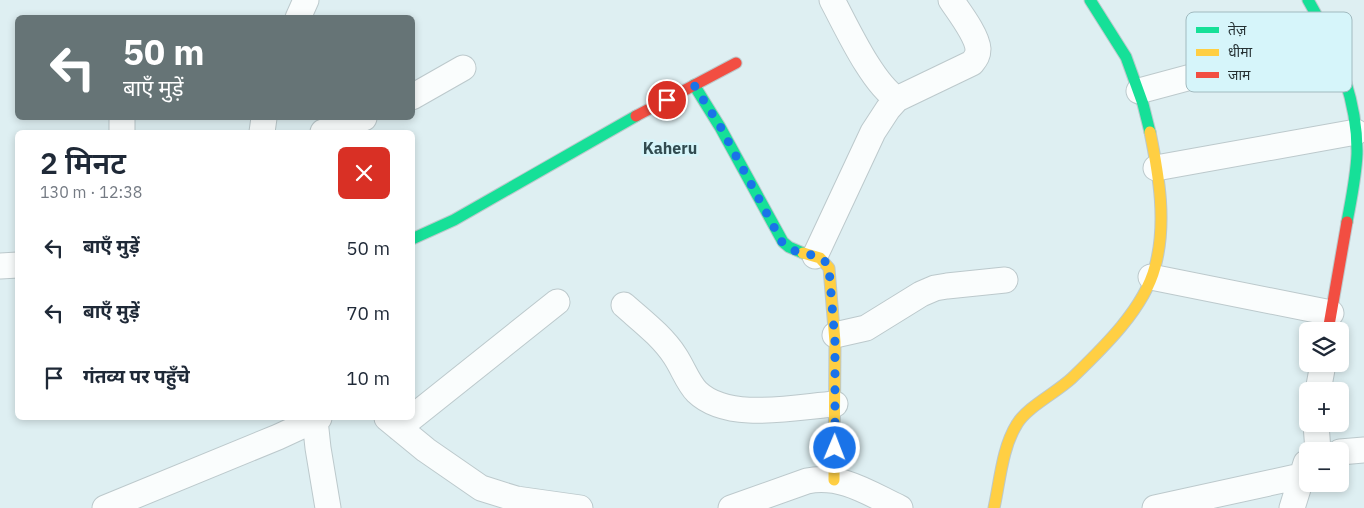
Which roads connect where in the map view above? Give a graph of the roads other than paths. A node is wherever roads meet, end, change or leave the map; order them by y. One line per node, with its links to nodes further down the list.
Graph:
1 (306, 0): 7 (street)
2 (832, 0): 15 (street)
3 (952, 0): 15 (street)
4 (1090, 0): 12 (street)
5 (1308, 0): 6 (street)
6 (1314, 12)
7 (299, 15)
8 (736, 63): 11 (street)
9 (463, 68): 14 (street)
10 (1186, 78): 12 (street)
11 (694, 85): 20 (street); 21 (street)
12 (1139, 91): 19 (street)
13 (1349, 92): 18 (street)
14 (415, 95)
15 (897, 99): 21 (street)
16 (358, 120): 17 (street)
17 (329, 130)
18 (1356, 132): 19 (street); 28 (street)
19 (1156, 168): 24 (street)
20 (415, 239)
21 (815, 256): 29 (street)
22 (15, 265): 23 (street)
23 (0, 266)
24 (1152, 277): 28 (street); 45 (street)
25 (1005, 280): 29 (street)
26 (557, 302): 31 (street)
27 (624, 304): 30 (street)
28 (1330, 322)
29 (835, 335): 30 (street)
30 (835, 404): 38 (street)
31 (415, 407)
32 (315, 420): 40 (street)
33 (317, 420): 41 (street)
34 (393, 423): 42 (street)
35 (1364, 450): 36 (street)
36 (1349, 451)
37 (1299, 470): 46 (street)
38 (834, 480): 43 (street); 44 (street)
39 (1299, 485): 47 (street)
40 (105, 508)
41 (328, 508)
42 (580, 508)
43 (731, 508)
44 (900, 508)
45 (994, 508)
46 (1155, 508)
47 (1292, 508)

